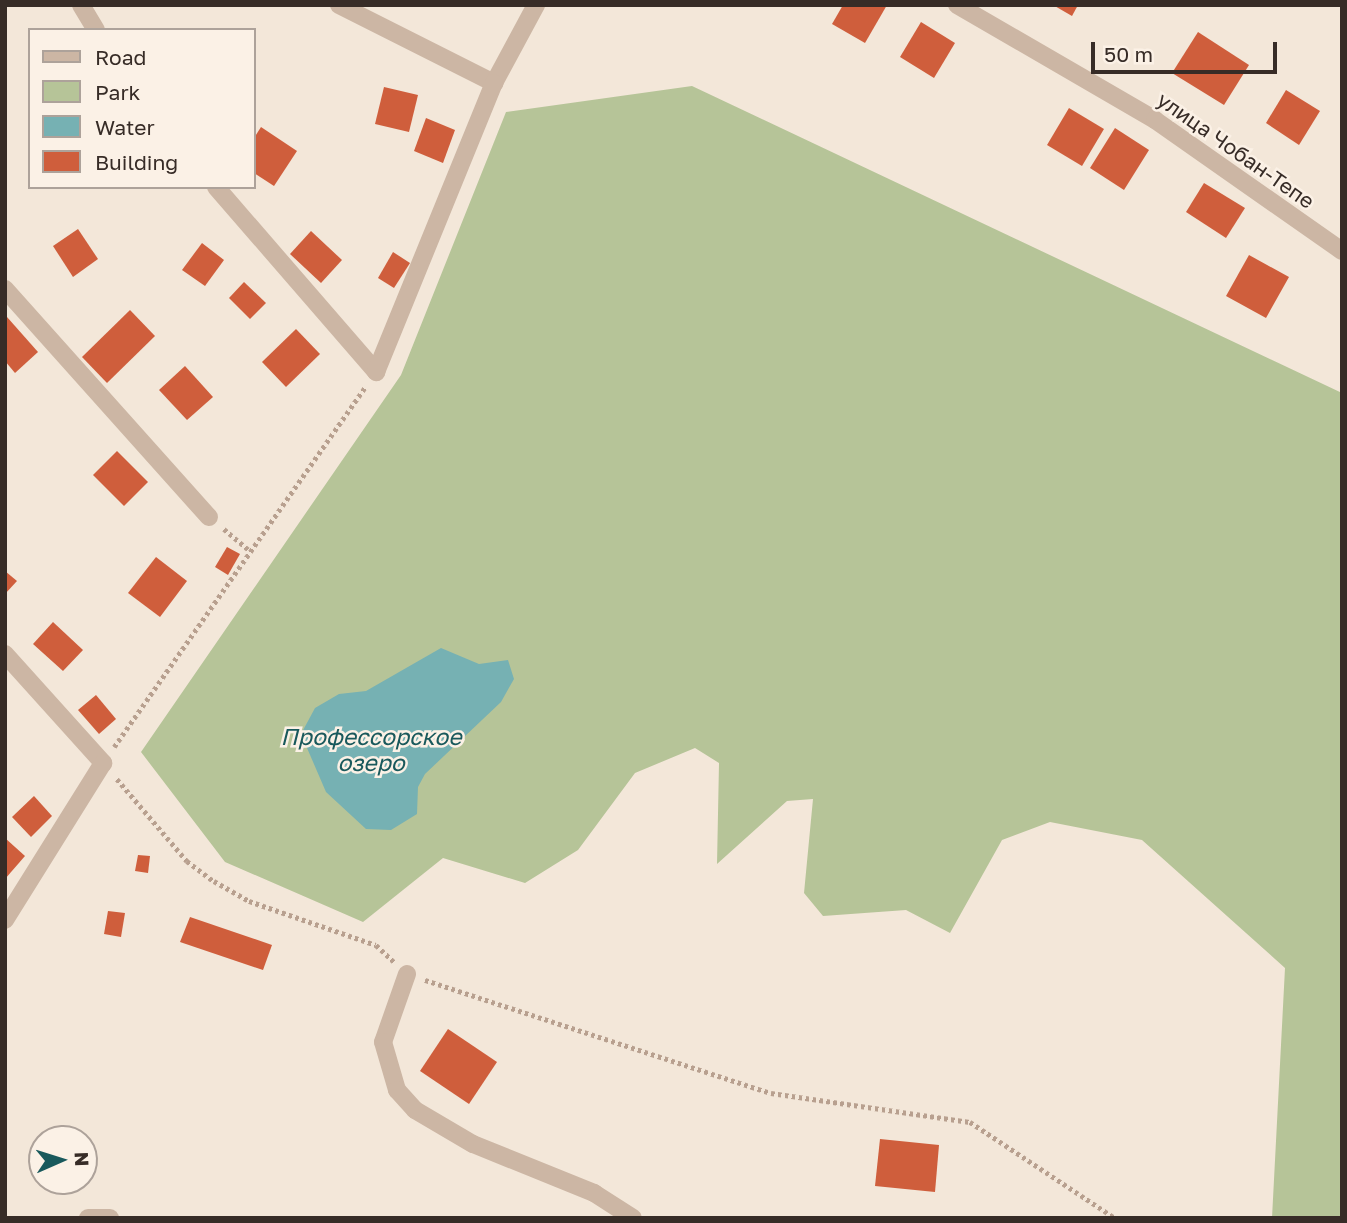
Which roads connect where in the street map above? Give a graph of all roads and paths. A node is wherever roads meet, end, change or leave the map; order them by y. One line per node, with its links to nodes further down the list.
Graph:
1 (81, 5): 5 (street)
2 (339, 5): 6 (street)
3 (536, 5): 6 (street)
4 (957, 5): 8 (street, улица Чобан-Тепе)
5 (95, 28)
6 (494, 83): 10 (street)
7 (218, 189): 10 (street)
8 (1342, 251)
9 (5, 289): 11 (street)
10 (376, 372): 12 (path)
11 (209, 517): 12 (path)
12 (250, 551): 14 (path)
13 (5, 654): 14 (street)
14 (103, 763): 15 (street); 16 (path)
15 (5, 920)
16 (407, 974): 19 (street); 20 (path)
17 (88, 1218): 18 (street)
18 (110, 1218)
19 (633, 1218)
20 (1115, 1218)

